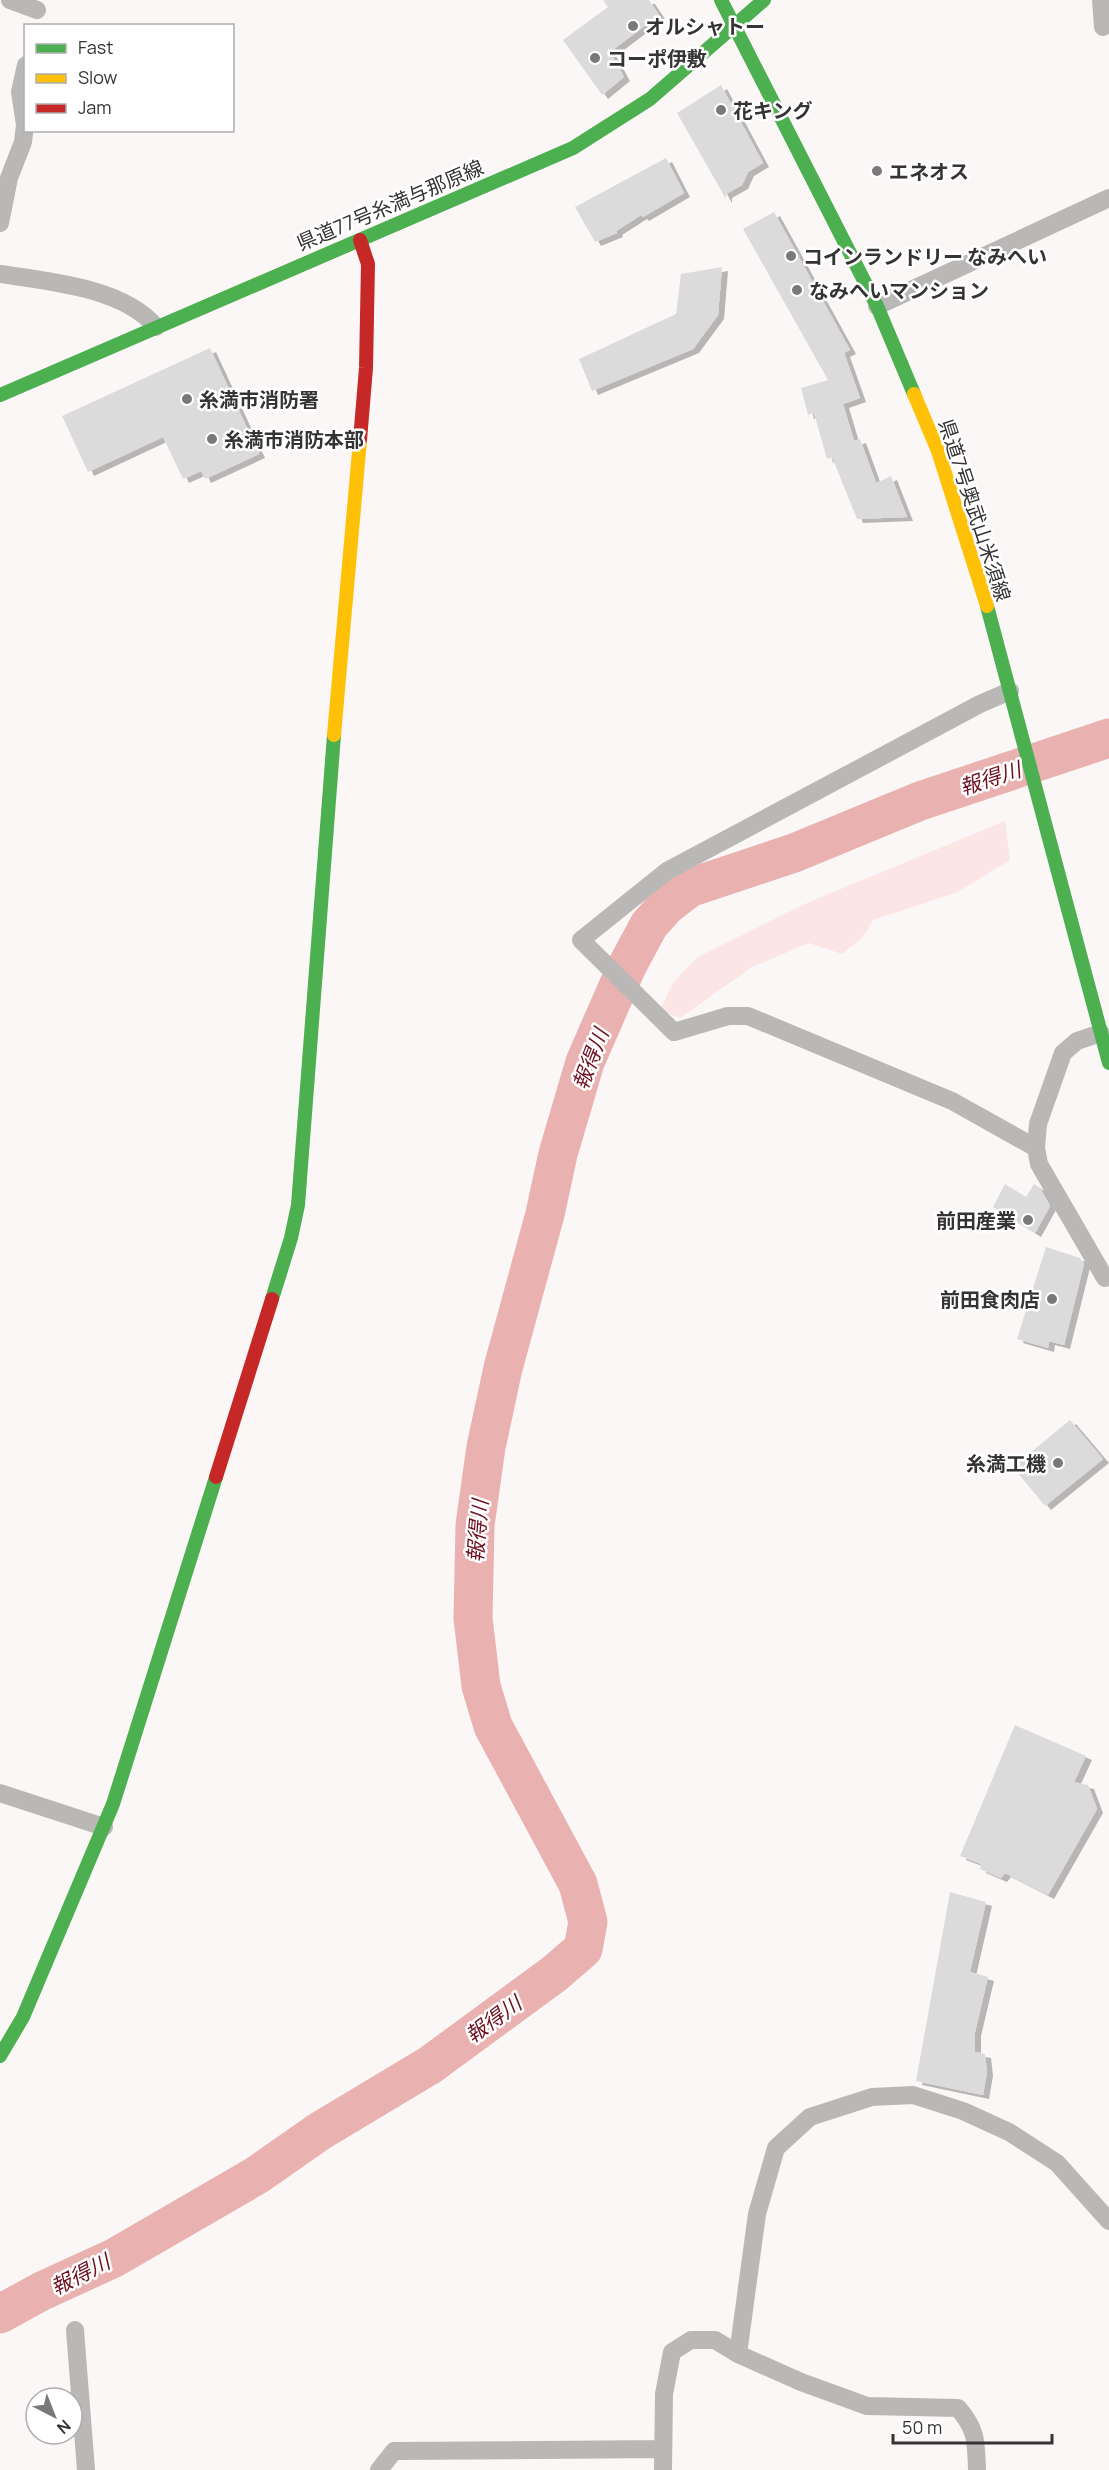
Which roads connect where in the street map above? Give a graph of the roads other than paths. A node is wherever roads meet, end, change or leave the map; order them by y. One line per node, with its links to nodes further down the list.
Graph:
1 (10, 0): 5 (street)
2 (721, 0): 6 (main road, 県道7号奥武山米須線)
3 (764, 0): 6 (main road, 県道77号糸満与那原線)
4 (1101, 0): 7 (street)
5 (38, 12)
6 (734, 27): 13 (main road, 県道77号糸満与那原線); 15 (main road, 県道7号奥武山米須線)
7 (1103, 27)
8 (24, 74): 9 (street)
9 (24, 118)
10 (24, 132): 12 (street)
11 (1109, 198): 15 (street)
12 (0, 223)
13 (360, 240): 16 (main road, 県道77号糸満与那原線); 24 (main road)
14 (0, 274): 16 (street)
15 (877, 306): 18 (main road, 県道7号奥武山米須線)
16 (156, 327): 17 (main road, 県道77号糸満与那原線)
17 (0, 395)
18 (1010, 692): 19 (main road, 県道7号奥武山米須線); 21 (street)
19 (1101, 1033): 20 (main road, 県道7号奥武山米須線); 21 (street)
20 (1109, 1063)
21 (1036, 1148): 22 (street)
22 (1104, 1278)
23 (0, 1793): 24 (street)
24 (104, 1827): 25 (main road)
25 (0, 2056)
26 (1109, 2221): 28 (street)
27 (75, 2330): 30 (street)
28 (738, 2354): 29 (street); 33 (street)
29 (663, 2449): 31 (street); 32 (street)
30 (86, 2470)
31 (379, 2470)
32 (663, 2470)
33 (977, 2470)

